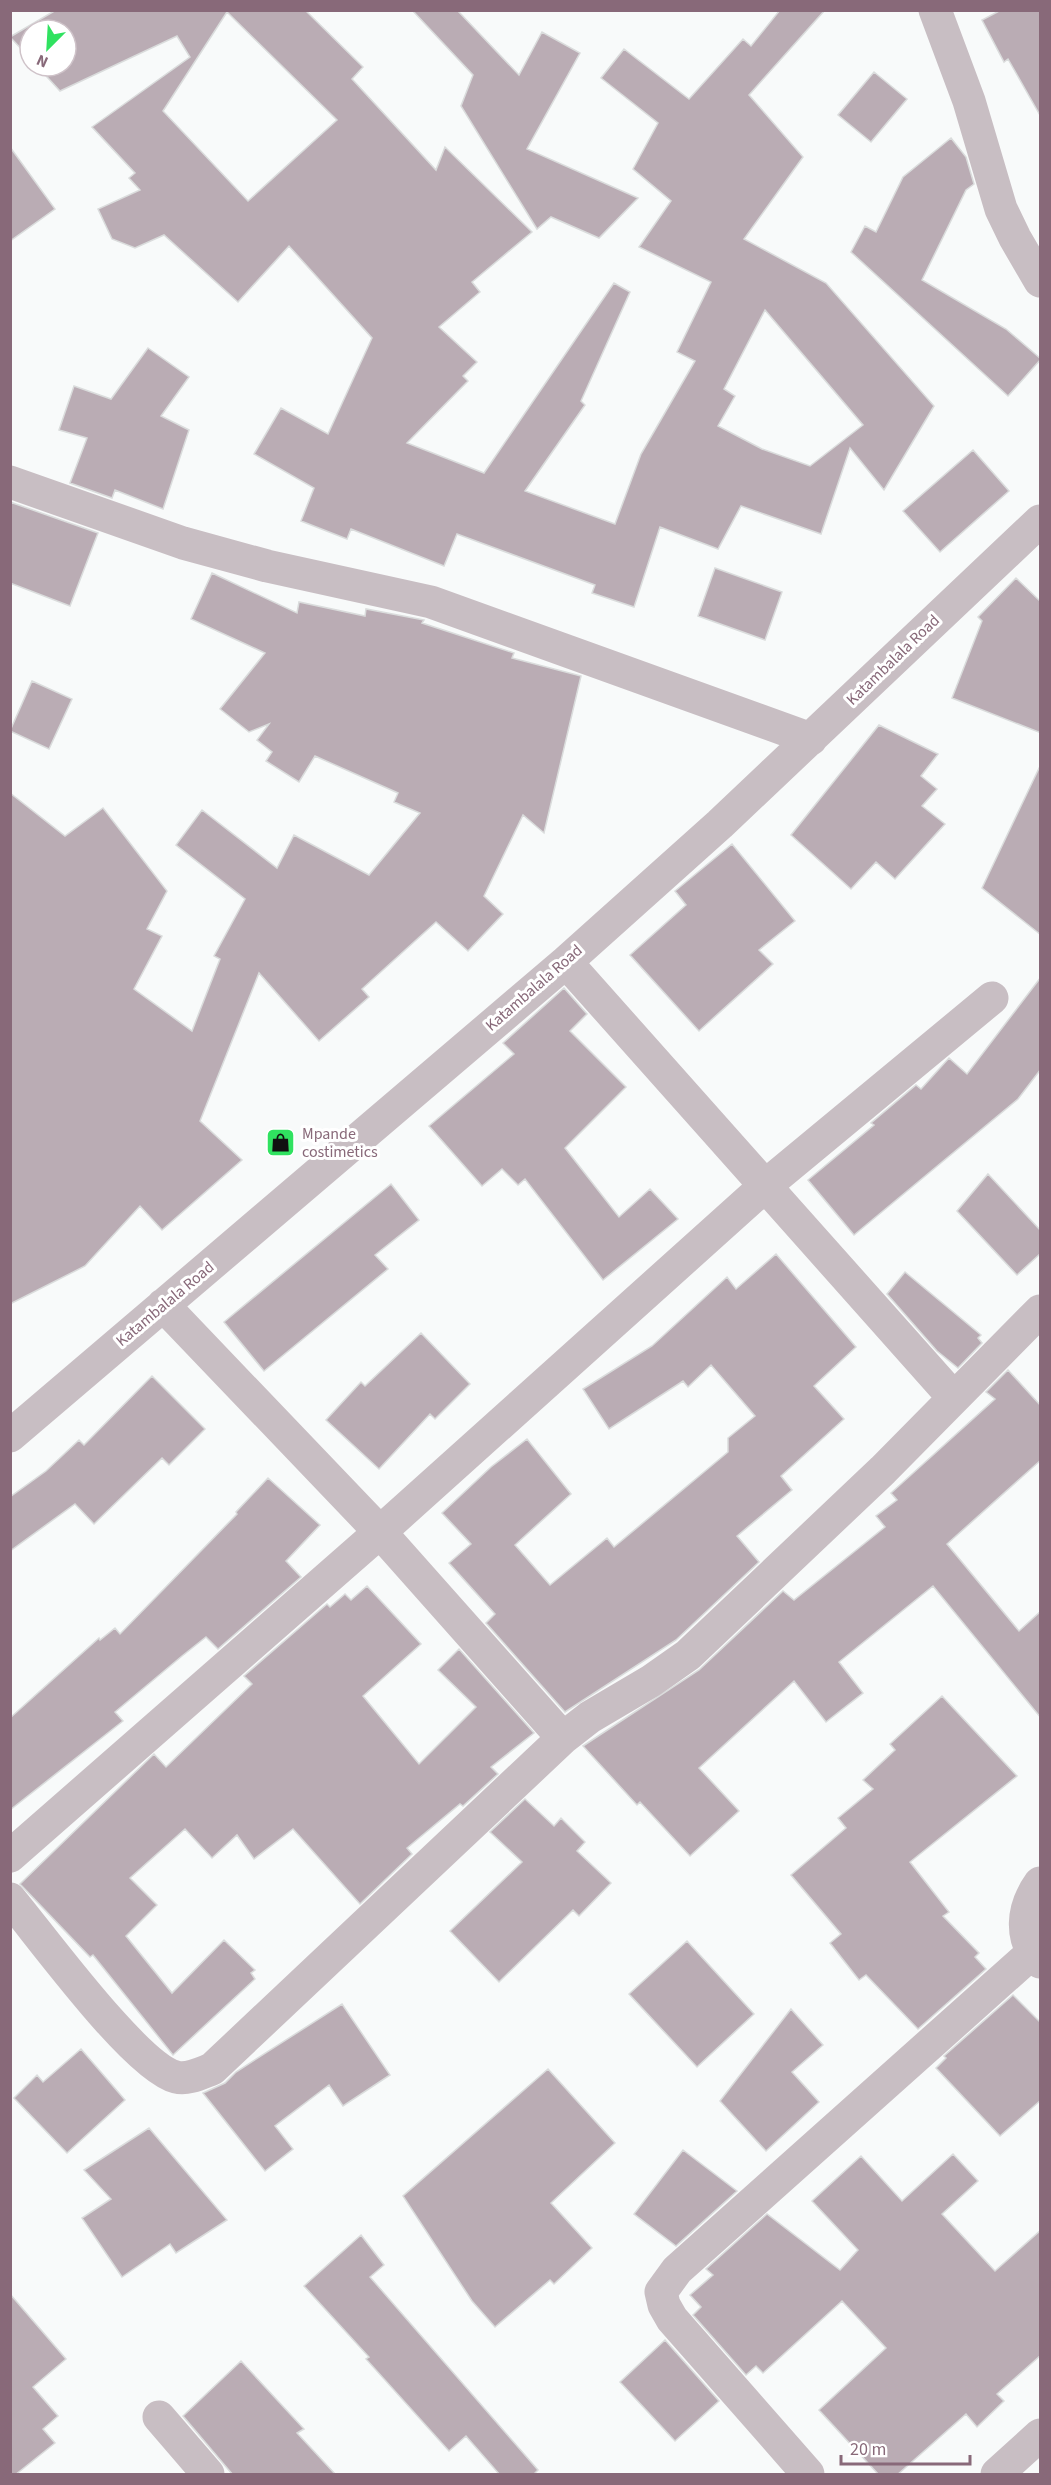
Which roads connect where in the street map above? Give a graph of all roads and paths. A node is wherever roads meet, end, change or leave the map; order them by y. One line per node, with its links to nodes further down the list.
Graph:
1 (935, 10): 2 (street)
2 (1041, 281)
3 (10, 482): 5 (street)
4 (1041, 520): 5 (street, Katambalala Road)
5 (811, 739): 6 (street, Katambalala Road)
6 (566, 962): 8 (street); 9 (street, Katambalala Road)
7 (992, 998): 8 (street)
8 (765, 1186): 11 (street); 13 (street)
9 (163, 1305): 12 (street, Katambalala Road); 13 (street)
10 (1041, 1311): 11 (street)
11 (954, 1398): 14 (street)
12 (10, 1436)
13 (380, 1532): 14 (street); 15 (street)
14 (563, 1738): 17 (street)
15 (10, 1856)
16 (1041, 1883): 18 (street)
17 (10, 1899)
18 (1036, 1957): 22 (street)
19 (159, 2417): 21 (street)
20 (1041, 2435): 23 (street)
21 (208, 2475)
22 (808, 2475)
23 (997, 2475)

